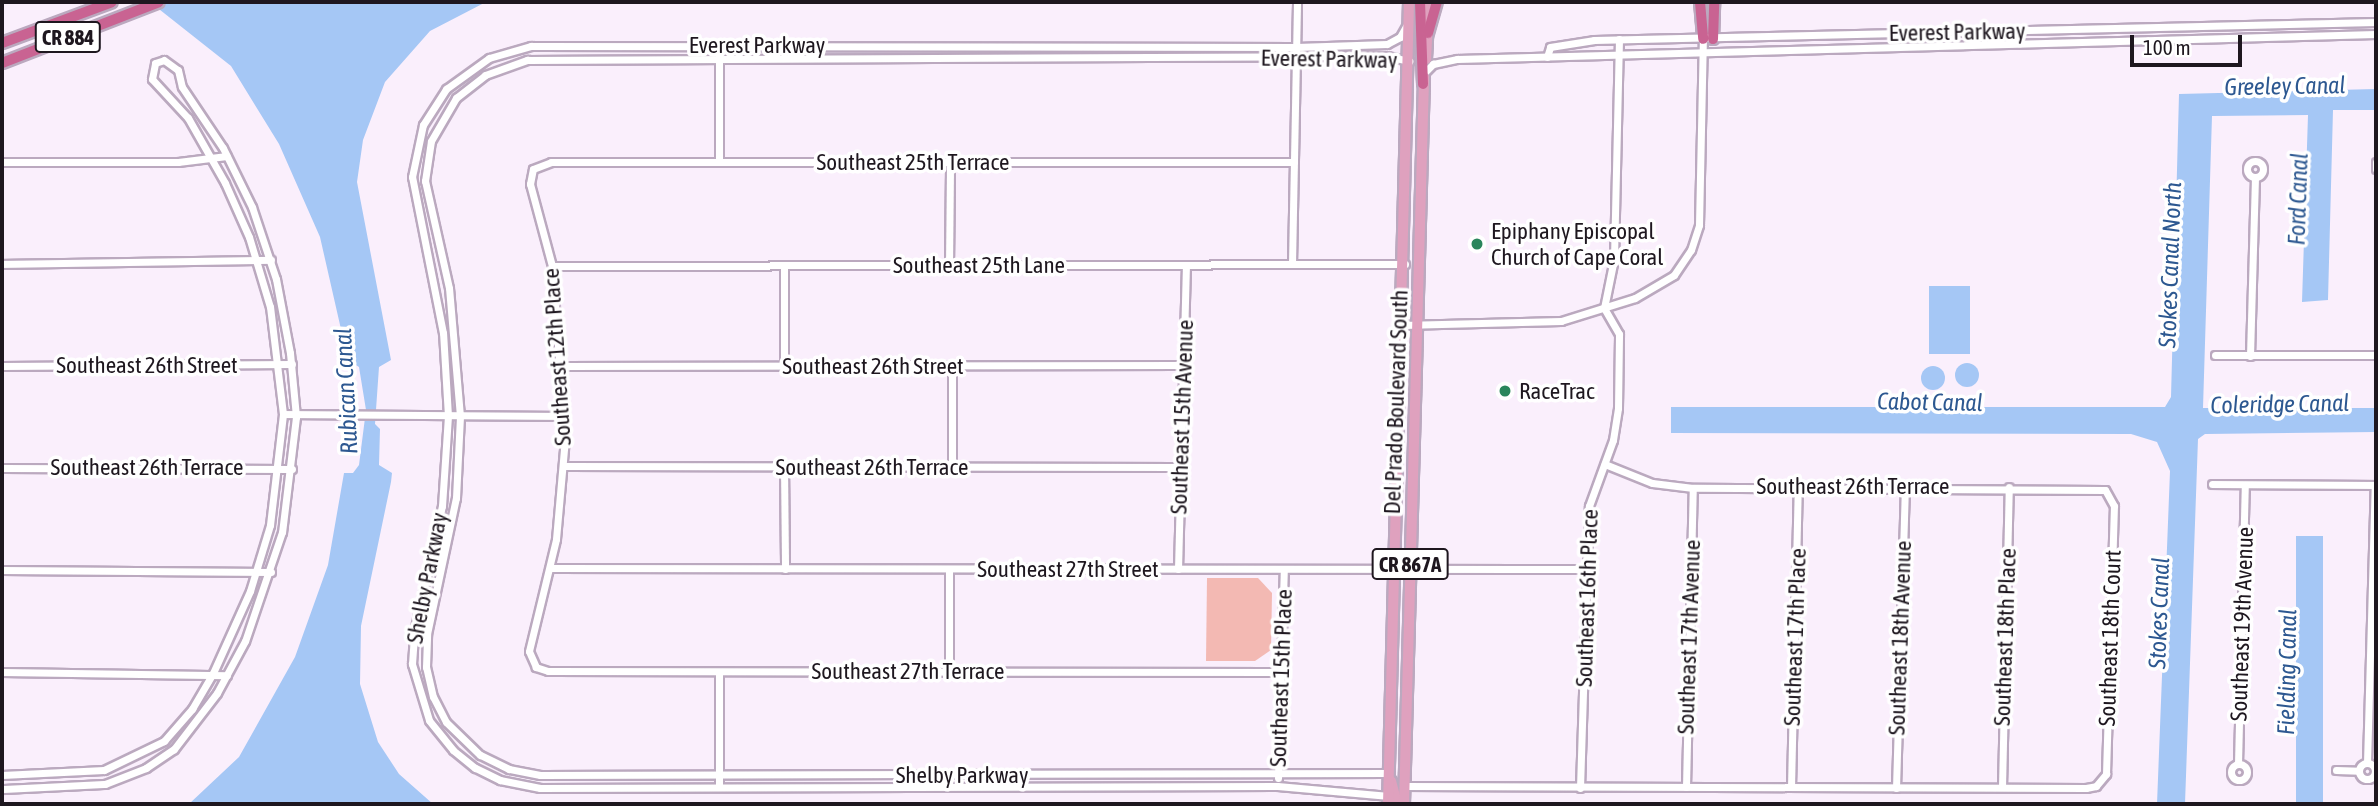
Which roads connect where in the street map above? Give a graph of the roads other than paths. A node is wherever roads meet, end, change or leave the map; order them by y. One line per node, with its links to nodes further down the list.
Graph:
1 (112, 2): 22 (highway, CR 884)
2 (159, 2): 35 (highway, CR 884)
3 (1297, 2): 27 (street)
4 (1409, 2): 10 (main road, Del Prado Boulevard South / CR 867A)
5 (1420, 2): 36 (highway)
6 (1429, 2): 15 (main road, Del Prado Boulevard South / CR 867A)
7 (1437, 2): 15 (highway)
8 (1700, 2): 20 (highway)
9 (1714, 2): 20 (highway)
10 (1408, 22): 27 (street, Everest Parkway); 34 (main road, Del Prado Boulevard South / CR 867A)
11 (2376, 22): 12 (street, Everest Parkway)
12 (2343, 23): 13 (street, Everest Parkway); 18 (street)
13 (2105, 29): 14 (street, Everest Parkway); 21 (street)
14 (2028, 31): 16 (street, Everest Parkway); 23 (street)
15 (1428, 33): 36 (main road, Del Prado Boulevard South / CR 867A)
16 (1916, 33): 20 (street, Everest Parkway); 25 (street)
17 (2376, 34): 18 (street, Everest Parkway)
18 (2343, 35): 21 (street, Everest Parkway)
19 (1619, 39): 20 (street, Everest Parkway); 29 (street); 30 (street, Everest Parkway)
20 (1708, 39): 28 (street)
21 (2106, 41): 23 (street, Everest Parkway)
22 (2, 43)
23 (2029, 43): 25 (street, Everest Parkway)
24 (719, 45): 26 (street, Everest Parkway); 31 (street); 48 (street, Everest Parkway)
25 (1916, 45): 28 (street, Everest Parkway)
26 (1035, 46): 27 (street, Everest Parkway); 32 (street)
27 (1296, 47): 33 (street)
28 (1703, 51): 29 (street, Everest Parkway); 58 (street)
29 (1619, 54): 30 (street, Everest Parkway); 58 (street)
30 (1547, 57): 36 (street, Everest Parkway)
31 (719, 58): 32 (street, Everest Parkway); 40 (street); 47 (street, Everest Parkway)
32 (1035, 58): 33 (street, Everest Parkway)
33 (1296, 59): 34 (street, Everest Parkway); 43 (street)
34 (1409, 61): 53 (main road, Del Prado Boulevard South / CR 867A)
35 (2, 63)
36 (1424, 78): 60 (main road, Del Prado Boulevard South / CR 867A)
37 (227, 156): 38 (street); 38 (street); 49 (street)
38 (214, 161): 39 (street); 50 (street)
39 (2, 162)
40 (719, 162): 41 (street, Southeast 25th Terrace); 44 (street, Southeast 25th Terrace)
41 (950, 162): 43 (street, Southeast 25th Terrace); 55 (street)
42 (2376, 162): 45 (street)
43 (1294, 163): 52 (street)
44 (533, 169): 57 (street, Southeast 12th Place)
45 (2376, 169)
46 (2255, 177): 63 (street)
47 (433, 222): 48 (street); 73 (street, Everest Parkway)
48 (420, 225): 72 (street, Everest Parkway)
49 (271, 260): 50 (street); 64 (street)
50 (258, 263): 51 (street); 65 (street)
51 (2, 264)
52 (1292, 264): 53 (street, Southeast 25th Lane); 56 (street, Southeast 25th Lane)
53 (1405, 264): 59 (main road, Del Prado Boulevard South / CR 867A)
54 (784, 265): 55 (street, Southeast 25th Lane); 57 (street, Southeast 25th Lane); 69 (street)
55 (949, 265): 56 (street, Southeast 25th Lane)
56 (1186, 265): 66 (street, Southeast 15th Avenue)
57 (552, 266): 68 (street, Southeast 12th Place)
58 (1604, 308): 60 (street); 76 (street, Southeast 16th Place)
59 (1402, 325): 60 (street); 98 (main road, Del Prado Boulevard South / CR 867A)
60 (1418, 325): 99 (main road, Del Prado Boulevard South / CR 867A)
61 (2215, 355): 63 (street)
62 (2376, 355): 63 (street)
63 (2250, 356)
64 (292, 363): 65 (street, Southeast 26th Street); 75 (street)
65 (278, 365): 67 (street, Southeast 26th Street); 71 (street)
66 (1182, 365): 70 (street, Southeast 26th Street); 81 (street, Southeast 15th Avenue)
67 (2, 366)
68 (563, 366): 69 (street, Southeast 26th Street); 74 (street, Southeast 12th Place)
69 (783, 366): 70 (street, Southeast 26th Street)
70 (952, 366): 80 (street)
71 (283, 414): 75 (street); 79 (street)
72 (448, 416): 73 (street); 75 (street); 125 (street, Shelby Parkway)
73 (460, 416): 74 (street); 117 (street, Shelby Parkway)
74 (564, 416): 77 (street, Southeast 12th Place)
75 (296, 417): 83 (street)
76 (1605, 464): 90 (street, Southeast 26th Terrace); 100 (street, Southeast 16th Place)
77 (564, 466): 78 (street, Southeast 26th Terrace); 92 (street, Southeast 12th Place)
78 (783, 466): 80 (street, Southeast 26th Terrace); 94 (street)
79 (279, 467): 82 (street, Southeast 26th Terrace); 83 (street, Southeast 26th Terrace); 101 (street)
80 (952, 467): 81 (street, Southeast 26th Terrace)
81 (1180, 467): 96 (street, Southeast 15th Avenue)
82 (2, 468)
83 (292, 468): 102 (street)
84 (2212, 484): 85 (street)
85 (2245, 485): 86 (street); 112 (street, Southeast 19th Avenue)
86 (2376, 485): 111 (street)
87 (1798, 487): 88 (street, Southeast 26th Terrace); 90 (street, Southeast 26th Terrace); 124 (street, Southeast 17th Place)
88 (1905, 487): 89 (street, Southeast 26th Terrace); 127 (street, Southeast 18th Avenue)
89 (2008, 487): 91 (street, Southeast 26th Terrace); 128 (street, Southeast 18th Place)
90 (1693, 488): 123 (street, Southeast 17th Avenue)
91 (2105, 490): 128 (street, Southeast 18th Court)
92 (551, 568): 94 (street, Southeast 27th Street); 103 (street, Southeast 12th Place)
93 (2, 569): 101 (street)
94 (785, 569): 95 (street, Southeast 27th Street)
95 (949, 569): 96 (street, Southeast 27th Street); 104 (street)
96 (1178, 569): 97 (street, Southeast 27th Street)
97 (1284, 569): 98 (street, Southeast 27th Street); 107 (street, Southeast 15th Place)
98 (1395, 569): 99 (street, Southeast 27th Street); 110 (main road, Del Prado Boulevard South / CR 867A)
99 (1410, 569): 100 (street, Southeast 27th Street); 121 (main road, Del Prado Boulevard South / CR 867A)
100 (1585, 569): 126 (street, Southeast 16th Place)
101 (258, 570): 102 (street); 108 (street)
102 (271, 572): 109 (street)
103 (536, 667): 106 (street, Southeast 27th Terrace)
104 (949, 671): 106 (street, Southeast 27th Terrace); 107 (street, Southeast 27th Terrace)
105 (2, 672): 108 (street)
106 (719, 672): 118 (street)
107 (1281, 672): 119 (street, Southeast 15th Place)
108 (213, 673): 109 (street); 116 (street)
109 (227, 675): 129 (street)
110 (1391, 716): 115 (main road, Del Prado Boulevard South / CR 867A); 121 (main road)
111 (2367, 763): 114 (street); 114 (street)
112 (2238, 764)
113 (2336, 770): 114 (street)
114 (2359, 771)
115 (1389, 773): 119 (street, Shelby Parkway); 130 (main road, Del Prado Boulevard South / CR 867A); 131 (main road)
116 (2, 775)
117 (540, 775): 118 (street, Shelby Parkway); 125 (street)
118 (719, 775): 119 (street, Shelby Parkway); 122 (street)
119 (1278, 775): 120 (street, Southeast 15th Place)
120 (1277, 786): 122 (street, Shelby Parkway); 130 (street, Shelby Parkway)
121 (1405, 786): 126 (street); 132 (main road, Del Prado Boulevard South / CR 867A)
122 (719, 787): 125 (street, Shelby Parkway)
123 (1686, 787): 124 (street); 126 (street)
124 (1791, 787): 127 (street)
125 (540, 788)
126 (1580, 788)
127 (1896, 788): 128 (street)
128 (2002, 788)
129 (2, 789)
130 (1388, 800)
131 (1397, 804)
132 (1405, 804)

